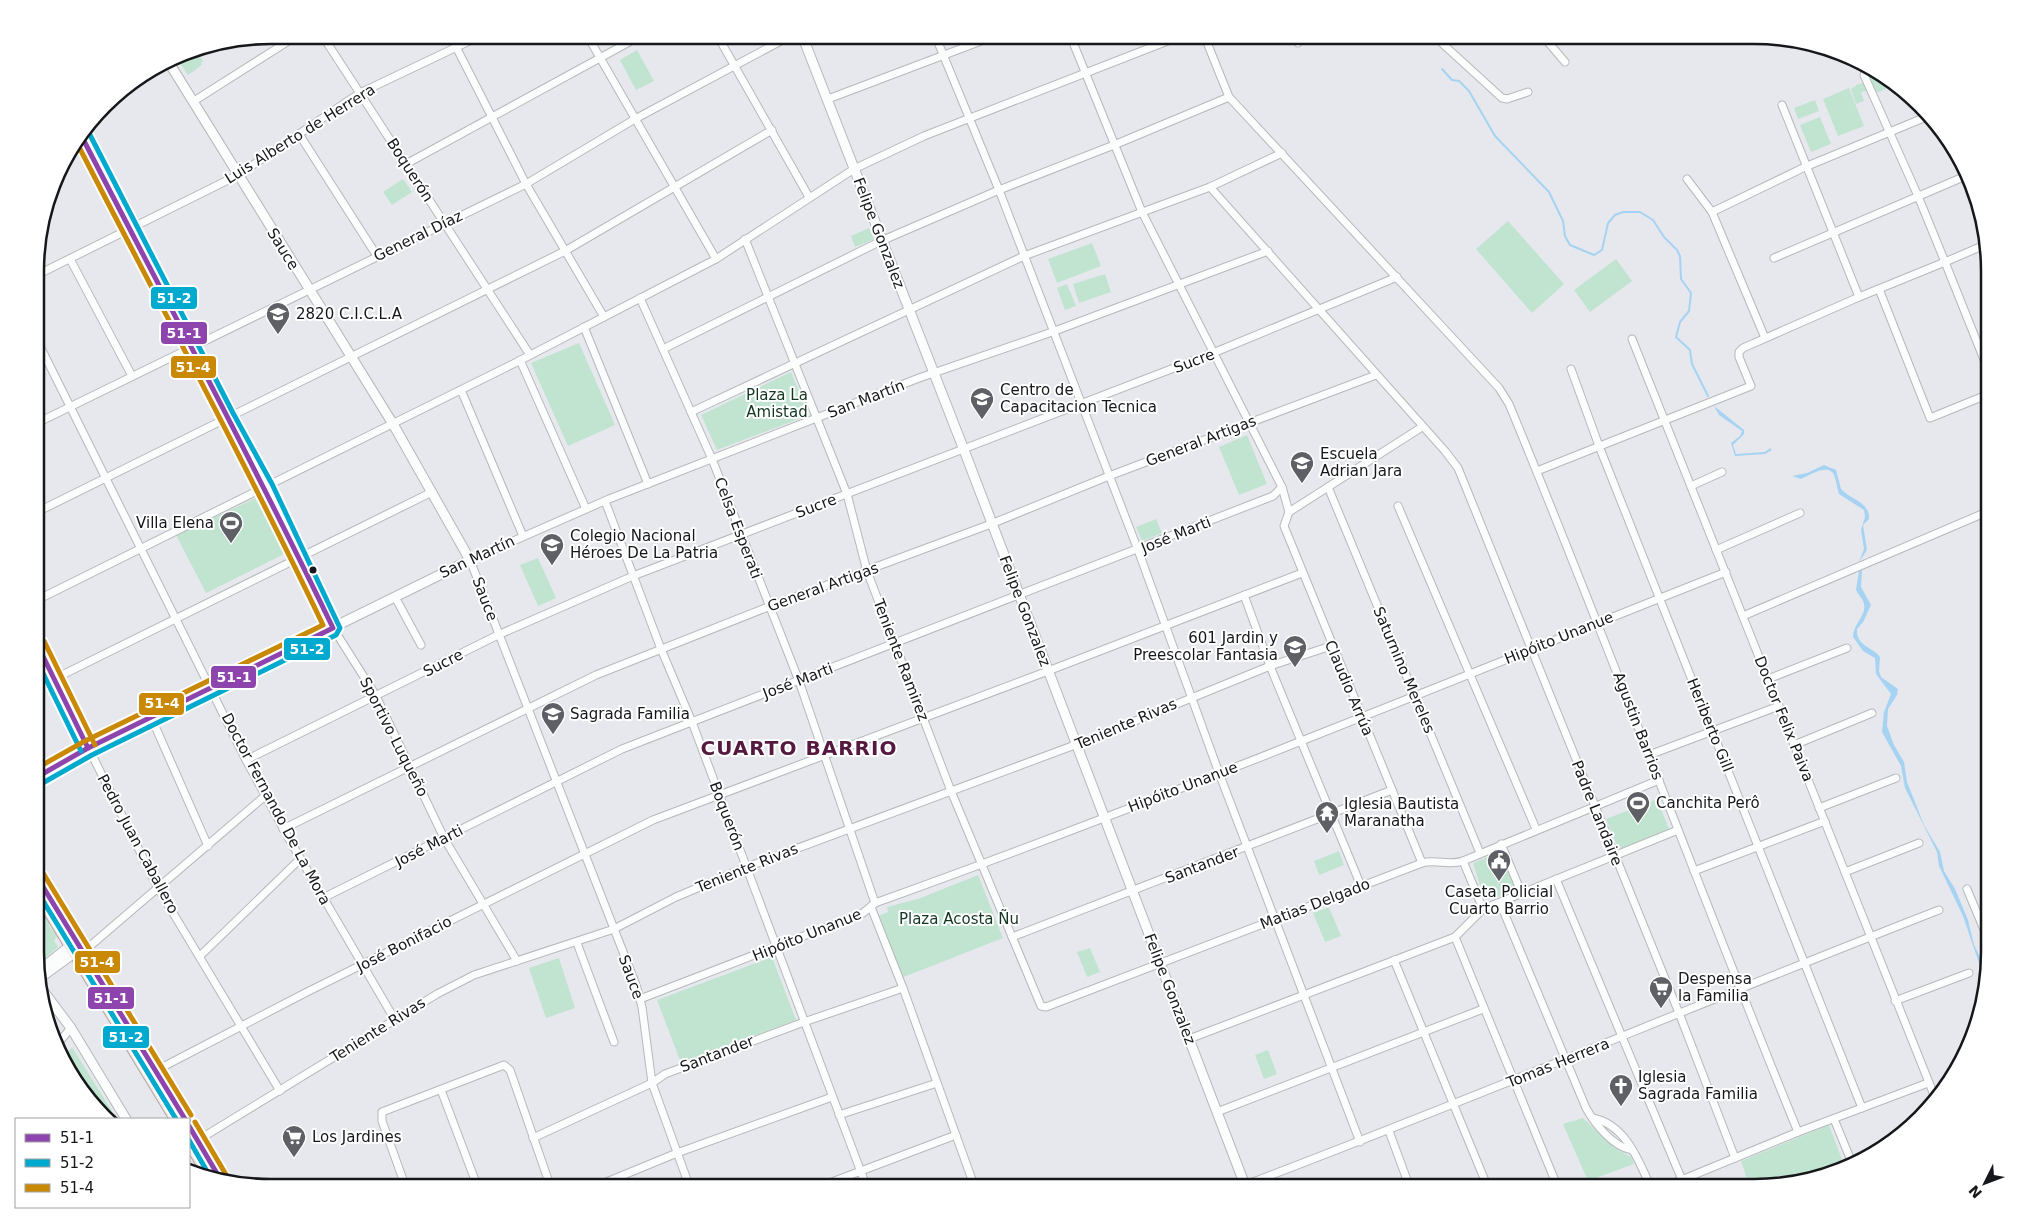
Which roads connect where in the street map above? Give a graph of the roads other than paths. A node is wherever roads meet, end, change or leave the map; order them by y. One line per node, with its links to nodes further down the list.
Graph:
1 (284, 44): 29 (street)
2 (328, 44): 26 (street, Boquerón)
3 (454, 44): 17 (street)
4 (465, 44): 17 (street, Luis Alberto de Herrera)
5 (592, 44): 19 (street)
6 (626, 44): 19 (street)
7 (722, 44): 21 (street)
8 (774, 44): 21 (street, General Díaz)
9 (806, 44): 28 (street, Felipe Gonzalez)
10 (939, 44): 18 (street)
11 (974, 44): 18 (street)
12 (1074, 44): 24 (street)
13 (1162, 44): 24 (street)
14 (1208, 44): 27 (street)
15 (1444, 44): 25 (street)
16 (1550, 44): 20 (street)
17 (456, 49): 26 (street, Luis Alberto de Herrera); 31 (street)
18 (944, 56): 28 (street); 34 (street)
19 (600, 59): 31 (street); 33 (street)
20 (1565, 62)
21 (734, 64): 33 (street, General Díaz); 35 (street)
22 (171, 66): 29 (street, Sauce)
23 (1865, 73): 36 (street)
24 (1086, 75): 34 (street); 39 (street)
25 (1528, 92)
26 (360, 93): 37 (street, Luis Alberto de Herrera); 41 (street, Boquerón)
27 (1229, 96): 39 (street); 40 (street, Agustin Barrios)
28 (828, 99): 43 (street, Felipe Gonzalez)
29 (194, 101): 44 (street, Sauce)
30 (1782, 105): 42 (street)
31 (492, 118): 41 (street); 47 (street)
32 (1923, 118): 36 (street)
33 (635, 120): 47 (street, General Díaz); 48 (street)
34 (969, 120): 43 (street); 50 (street)
35 (772, 130): 48 (street); 52 (street)
36 (1888, 133): 42 (street); 51 (street)
37 (299, 134): 44 (street, Luis Alberto de Herrera); 63 (street)
38 (85, 141): 56 (street, Sportivo Luqueño)
39 (1114, 145): 50 (street); 53 (street)
40 (1282, 153): 49 (street); 70 (street, Agustin Barrios)
41 (406, 164): 55 (street, Boquerón)
42 (1805, 167): 54 (street); 57 (street)
43 (854, 169): 52 (street); 59 (street, Felipe Gonzalez)
44 (238, 175): 56 (street, Luis Alberto de Herrera); 74 (street, Sauce)
45 (1961, 178): 51 (street)
46 (1687, 179): 54 (street)
47 (526, 184): 55 (street, General Díaz); 61 (street)
48 (674, 186): 61 (street); 65 (street)
49 (1210, 187): 53 (street); 62 (street, Padre Landaire)
50 (999, 190): 59 (street); 64 (street)
51 (1918, 196): 57 (street); 68 (street)
52 (809, 197): 58 (street)
53 (1142, 212): 64 (street); 71 (street)
54 (1712, 212): 83 (street)
55 (445, 223): 63 (street, General Díaz); 72 (street, Boquerón)
56 (131, 229): 67 (street, Luis Alberto de Herrera); 85 (street, Sportivo Luqueño)
57 (1832, 233): 66 (street); 75 (street)
58 (745, 239): 65 (street); 76 (street, Teniente Ramirez)
59 (881, 241): 76 (street); 78 (street, Felipe Gonzalez)
60 (1980, 247): 68 (street)
61 (565, 251): 72 (street); 80 (street)
62 (1268, 251): 71 (street, San Martín); 79 (street, Padre Landaire)
63 (377, 256): 74 (street, General Díaz)
64 (1024, 256): 78 (street); 82 (street)
65 (716, 258): 77 (street)
66 (1774, 258)
67 (70, 259): 69 (street, Luis Alberto de Herrera); 97 (street)
68 (1945, 262): 73 (street); 87 (street)
69 (44, 272)
70 (1397, 277): 79 (street, Sucre); 113 (street, Agustin Barrios)
71 (1177, 284): 82 (street, San Martín); 89 (street)
72 (488, 289): 90 (street, Boquerón); 91 (street)
73 (1879, 289): 75 (street); 99 (street)
74 (309, 290): 85 (street, General Díaz); 91 (street, Sauce)
75 (1859, 296): 83 (street)
76 (768, 297): 86 (street); 93 (street, Teniente Ramirez)
77 (640, 298): 80 (street); 86 (street, Celsa Esperati)
78 (909, 308): 93 (street); 95 (street, Felipe Gonzalez)
79 (1320, 310): 89 (street, Sucre); 96 (street, Padre Landaire)
80 (604, 317): 81 (street)
81 (584, 327): 90 (street); 117 (street)
82 (1052, 332): 95 (street, San Martín); 100 (street)
83 (1765, 338): 106 (street)
84 (1632, 339): 106 (street, Doctor Felix Paiva)
85 (191, 347): 97 (street, General Díaz); 103 (street, Sportivo Luqueño)
86 (662, 349): 102 (street, Celsa Esperati)
87 (1981, 350)
88 (44, 353): 101 (street, Doctor Fernando De La Mora)
89 (1213, 354): 100 (street, Sucre); 107 (street)
90 (530, 355): 92 (street)
91 (350, 356): 103 (street); 108 (street, Sauce)
92 (518, 361): 98 (street); 127 (street)
93 (795, 363): 102 (street); 104 (street, Teniente Ramirez)
94 (1571, 369): 110 (street, Heriberto Gill)
95 (934, 374): 104 (street, San Martín); 111 (street, Felipe Gonzalez)
96 (1376, 375): 107 (street, General Artigas); 109 (street, Padre Landaire)
97 (132, 376): 101 (street, General Díaz)
98 (461, 390): 108 (street); 133 (street)
99 (1981, 398)
100 (1080, 404): 111 (street, Sucre); 115 (street)
101 (72, 406): 105 (street, General Díaz); 116 (street, Doctor Fernando De La Mora)
102 (691, 412): 112 (street, Celsa Esperati)
103 (226, 417): 116 (street); 119 (street, Sportivo Luqueño)
104 (817, 418): 112 (street, San Martín); 123 (street, Teniente Ramirez)
105 (44, 420)
106 (1665, 420): 110 (street); 118 (street, Doctor Felix Paiva)
107 (1248, 423): 115 (street, General Artigas); 120 (street)
108 (393, 424): 119 (street); 122 (street, Sauce)
109 (1422, 426): 121 (street); 160 (street, Padre Landaire)
110 (1599, 446): 113 (street); 147 (street, Heriberto Gill)
111 (964, 450): 123 (street, Sucre); 131 (street, Felipe Gonzalez)
112 (712, 459): 117 (street, San Martín); 132 (street, Celsa Esperati)
113 (1537, 471): 151 (street, Agustin Barrios)
114 (1722, 472): 118 (street)
115 (1108, 476): 131 (street, General Artigas); 135 (street)
116 (106, 477): 126 (street); 134 (street, Doctor Fernando De La Mora)
117 (648, 484): 124 (street, San Martín)
118 (1691, 486): 136 (street, Doctor Felix Paiva)
119 (265, 487): 134 (street); 137 (street, Sportivo Luqueño)
120 (1282, 487): 128 (street); 135 (street, José Marti)
121 (1328, 487): 128 (street); 169 (street, Saturnino Mereles)
122 (432, 492): 137 (street); 138 (street, Sauce)
123 (847, 494): 132 (street, Sucre); 139 (street, Teniente Ramirez)
124 (604, 501): 127 (street, San Martín); 142 (street, Boquerón)
125 (1398, 506): 164 (street)
126 (44, 508)
127 (586, 510): 133 (street, San Martín)
128 (1289, 512): 141 (street, Claudio Arrúa)
129 (1800, 513): 136 (street)
130 (1981, 515): 149 (street)
131 (991, 524): 139 (street, General Artigas); 143 (street, Felipe Gonzalez)
132 (740, 534): 142 (street, Sucre); 148 (street, Celsa Esperati)
133 (523, 536): 138 (street, San Martín)
134 (141, 549): 145 (street); 150 (street, Doctor Fernando De La Mora)
135 (1138, 550): 143 (street, José Marti); 152 (street)
136 (1716, 550): 140 (street, Doctor Felix Paiva)
137 (300, 559): 150 (street); 153 (street, Sportivo Luqueño)
138 (470, 560): 146 (street, San Martín); 154 (street, Sauce)
139 (867, 571): 148 (street, General Artigas); 155 (street, Teniente Ramirez)
140 (1726, 572): 147 (street, Hipóito Unanue); 149 (street, Doctor Felix Paiva)
141 (1302, 573): 144 (street, José Bonifacio); 157 (street, Claudio Arrúa)
142 (633, 576): 154 (street, Sucre); 159 (street, Boquerón)
143 (1020, 595): 155 (street, José Marti); 163 (street, Felipe Gonzalez)
144 (1244, 595): 152 (street, José Bonifacio); 162 (street)
145 (44, 597)
146 (395, 597): 153 (street, San Martín); 156 (street)
147 (1659, 598): 151 (street, Hipóito Unanue); 179 (street, Heriberto Gill)
148 (768, 607): 159 (street, General Artigas); 167 (street, Celsa Esperati)
149 (1743, 616): 166 (street, Doctor Felix Paiva)
150 (177, 619): 165 (street); 168 (street, Doctor Fernando De La Mora)
151 (1597, 622): 160 (street, Hipóito Unanue); 185 (street, Agustin Barrios)
152 (1165, 627): 163 (street, José Bonifacio); 171 (street)
153 (333, 628): 168 (street, San Martín); 170 (street, Sportivo Luqueño)
154 (498, 635): 170 (street, Sucre); 173 (street, Sauce)
155 (895, 644): 167 (street, José Marti); 177 (street, Teniente Ramirez)
156 (421, 645)
157 (1331, 646): 162 (street, Teniente Rivas); 176 (street, Claudio Arrúa)
158 (1847, 648): 166 (street)
159 (661, 649): 173 (street, General Artigas); 178 (street, Boquerón)
160 (1532, 649): 164 (street, Hipóito Unanue); 197 (street, Padre Landaire)
161 (44, 658): 165 (street, Pedro Juan Caballero)
162 (1270, 666): 171 (street, Teniente Rivas); 180 (street)
163 (1048, 671): 177 (street, José Bonifacio); 182 (street, Felipe Gonzalez)
164 (1471, 673): 169 (street, Hipóito Unanue); 204 (street)
165 (54, 679): 183 (street, Pedro Juan Caballero)
166 (1768, 679): 172 (street, Doctor Felix Paiva)
167 (799, 681): 178 (street, José Marti); 184 (street, Celsa Esperati)
168 (211, 688): 175 (street, San Martín); 186 (street, Doctor Fernando De La Mora)
169 (1415, 695): 176 (street, Hipóito Unanue); 212 (street, Saturnino Mereles)
170 (376, 696): 186 (street, Sucre); 187 (street, Sportivo Luqueño)
171 (1192, 696): 182 (street, Teniente Rivas); 189 (street)
172 (1779, 706): 179 (street); 181 (street, Doctor Felix Paiva)
173 (527, 708): 187 (street, General Artigas); 192 (street, Sauce)
174 (1872, 713): 181 (street)
175 (151, 717): 183 (street, San Martín); 209 (street)
176 (1362, 717): 180 (street, Hipóito Unanue); 193 (street, Claudio Arrúa)
177 (923, 719): 184 (street, José Bonifacio); 194 (street, Teniente Ramirez)
178 (692, 722): 192 (street, José Marti); 195 (street, Boquerón)
179 (1713, 731): 185 (street); 210 (street, Heriberto Gill)
180 (1302, 740): 189 (street, Hipóito Unanue); 199 (street)
181 (1794, 744): 198 (street, Doctor Felix Paiva)
182 (1076, 745): 194 (street, Teniente Rivas); 200 (street, Felipe Gonzalez)
183 (88, 748): 188 (street, San Martín); 224 (street, Pedro Juan Caballero)
184 (824, 754): 195 (street, José Bonifacio); 203 (street, Celsa Esperati)
185 (1649, 755): 191 (street, Agustin Barrios)
186 (246, 760): 196 (street, Doctor Fernando De La Mora)
187 (410, 766): 202 (street, General Artigas); 206 (street, Sportivo Luqueño)
188 (44, 773)
189 (1219, 773): 200 (street, Hipóito Unanue); 211 (street)
190 (1896, 778): 198 (street)
191 (1659, 780): 197 (street, Matias Delgado); 205 (street, Agustin Barrios)
192 (555, 782): 206 (street, José Marti); 213 (street, Sauce)
193 (1392, 790): 199 (street, Santander); 217 (street, Claudio Arrúa)
194 (951, 791): 203 (street, Teniente Rivas); 218 (street, Teniente Ramirez)
195 (719, 795): 213 (street, José Bonifacio); 219 (street, Boquerón)
196 (266, 796): 202 (street, Doctor Fernando De La Mora); 209 (street)
197 (1594, 806): 204 (street, Matias Delgado); 214 (street, Padre Landaire)
198 (1820, 808): 201 (street, Doctor Felix Paiva)
199 (1332, 814): 211 (street, Santander); 223 (street)
200 (1104, 817): 218 (street, Hipóito Unanue); 227 (street, Felipe Gonzalez)
201 (1825, 822): 210 (street); 221 (street, Doctor Felix Paiva)
202 (283, 829): 215 (street, Doctor Fernando De La Mora)
203 (848, 829): 219 (street, Teniente Rivas); 233 (street, Celsa Esperati)
204 (1536, 829): 208 (street, Matias Delgado)
205 (1678, 830): 214 (street); 220 (street, Agustin Barrios)
206 (444, 838): 229 (street, José Marti); 232 (street, Sportivo Luqueño)
207 (1919, 843): 221 (street)
208 (1501, 844): 212 (street, Matias Delgado); 228 (street)
209 (208, 846): 224 (street)
210 (1758, 846): 220 (street); 249 (street, Heriberto Gill)
211 (1249, 847): 227 (street, Santander); 236 (street)
212 (1480, 853): 216 (street, Matias Delgado)
213 (584, 855): 232 (street, José Bonifacio); 238 (street, Sauce)
214 (1614, 857): 222 (street); 261 (street, Padre Landaire)
215 (300, 859): 229 (street, Doctor Fernando De La Mora); 245 (street)
216 (1463, 861): 217 (street, Matias Delgado); 234 (street)
217 (1422, 863): 223 (street, Matias Delgado)
218 (982, 865): 233 (street, Hipóito Unanue); 239 (street, Teniente Ramirez)
219 (747, 867): 238 (street, Teniente Rivas); 243 (street, Boquerón)
220 (1694, 871): 254 (street, Agustin Barrios)
221 (1845, 872): 241 (street, Doctor Felix Paiva)
222 (1556, 879): 228 (street); 267 (street)
223 (1361, 886): 236 (street, Matias Delgado)
224 (158, 888): 244 (street); 245 (street, Pedro Juan Caballero)
225 (1967, 889): 237 (street)
226 (44, 890): 244 (main road)
227 (1132, 891): 239 (street, Santander); 248 (street, Felipe Gonzalez)
228 (1522, 894): 231 (street)
229 (323, 898): 250 (street, Doctor Fernando De La Mora)
230 (44, 902): 244 (main road)
231 (1500, 903): 234 (street); 271 (street)
232 (484, 904): 247 (street, Sportivo Luqueño); 250 (street, José Bonifacio)
233 (873, 905): 243 (street, Hipóito Unanue); 255 (street, Celsa Esperati)
234 (1483, 909): 240 (street)
235 (1939, 910): 241 (street, Tomas Herrera)
236 (1276, 919): 248 (street, Matias Delgado); 256 (street)
237 (1981, 922)
238 (614, 929): 242 (street, Teniente Rivas); 258 (street, Sauce)
239 (1012, 937): 248 (street, Matias Delgado)
240 (1455, 937): 246 (street); 260 (street)
241 (1870, 937): 249 (street, Tomas Herrera); 259 (street, Doctor Felix Paiva)
242 (577, 943): 247 (street, Teniente Rivas); 270 (street)
243 (777, 948): 258 (street, Hipóito Unanue); 263 (street, Boquerón)
244 (76, 950): 251 (street); 253 (street); 273 (main road); 287 (main road)
245 (200, 956): 264 (street, Pedro Juan Caballero)
246 (1394, 960): 256 (street); 266 (street)
247 (517, 961): 262 (street, Teniente Rivas)
248 (1160, 963): 268 (street, Felipe Gonzalez)
249 (1806, 963): 254 (street, Tomas Herrera); 283 (street, Heriberto Gill)
250 (363, 964): 262 (street, Doctor Fernando De La Mora); 264 (street, José Bonifacio)
251 (44, 968)
252 (1969, 973): 259 (street)
253 (45, 974)
254 (1739, 988): 261 (street, Tomas Herrera); 291 (street, Agustin Barrios)
255 (904, 990): 263 (street, Santander); 276 (street)
256 (1304, 994): 268 (street); 272 (street)
257 (48, 997): 265 (street)
258 (640, 999): 275 (street, Sauce)
259 (1895, 1001): 277 (street, Doctor Felix Paiva)
260 (1483, 1009): 266 (street); 274 (street)
261 (1678, 1013): 267 (street, Tomas Herrera); 297 (street, Padre Landaire)
262 (395, 1020): 278 (street, Teniente Rivas)
263 (804, 1022): 275 (street, Santander); 281 (street, Boquerón)
264 (241, 1026): 273 (street, José Bonifacio); 278 (street, Pedro Juan Caballero)
265 (72, 1028): 269 (street); 286 (street)
266 (1424, 1032): 272 (street); 282 (street)
267 (1621, 1037): 271 (street, Tomas Herrera); 316 (street)
268 (1189, 1039): 284 (street, Felipe Gonzalez)
269 (61, 1040)
270 (614, 1042)
271 (1566, 1060): 274 (street, Tomas Herrera); 315 (street)
272 (1332, 1068): 284 (street); 295 (street)
273 (156, 1071): 288 (main road)
274 (1514, 1081): 282 (street, Tomas Herrera); 314 (street)
275 (652, 1083): 293 (street, Santander); 296 (street, Sauce)
276 (936, 1083): 285 (street); 292 (street)
277 (1928, 1083): 280 (street, Doctor Felix Paiva); 283 (street)
278 (280, 1090): 294 (street, Teniente Rivas)
279 (441, 1090): 293 (street); 302 (street); 303 (street)
280 (1932, 1092)
281 (832, 1097): 285 (street, Boquerón); 296 (street)
282 (1454, 1105): 290 (street, Tomas Herrera); 313 (street)
283 (1862, 1108): 289 (street)
284 (1217, 1112): 310 (street, Felipe Gonzalez)
285 (839, 1115): 300 (street, Boquerón)
286 (125, 1118)
287 (174, 1118)
288 (183, 1118)
289 (1834, 1118): 291 (street); 298 (street)
290 (1389, 1131): 295 (street, Tomas Herrera); 312 (street)
291 (1798, 1132): 297 (street)
292 (956, 1135): 300 (street); 309 (street)
293 (534, 1138): 304 (street)
294 (192, 1142): 299 (main road); 301 (main road)
295 (1360, 1142): 311 (street, Tomas Herrera)
296 (677, 1153): 305 (street); 306 (street, Sauce)
297 (1735, 1158): 317 (street)
298 (1850, 1158)
299 (206, 1170)
300 (860, 1171): 307 (street); 308 (street, Boquerón)
301 (215, 1173)
302 (403, 1179)
303 (475, 1179)
304 (548, 1179)
305 (614, 1179)
306 (687, 1179)
307 (839, 1179)
308 (863, 1179)
309 (972, 1179)
310 (1243, 1179)
311 (1264, 1179)
312 (1407, 1179)
313 (1484, 1179)
314 (1554, 1179)
315 (1647, 1179)
316 (1682, 1179)
317 (1684, 1179)

